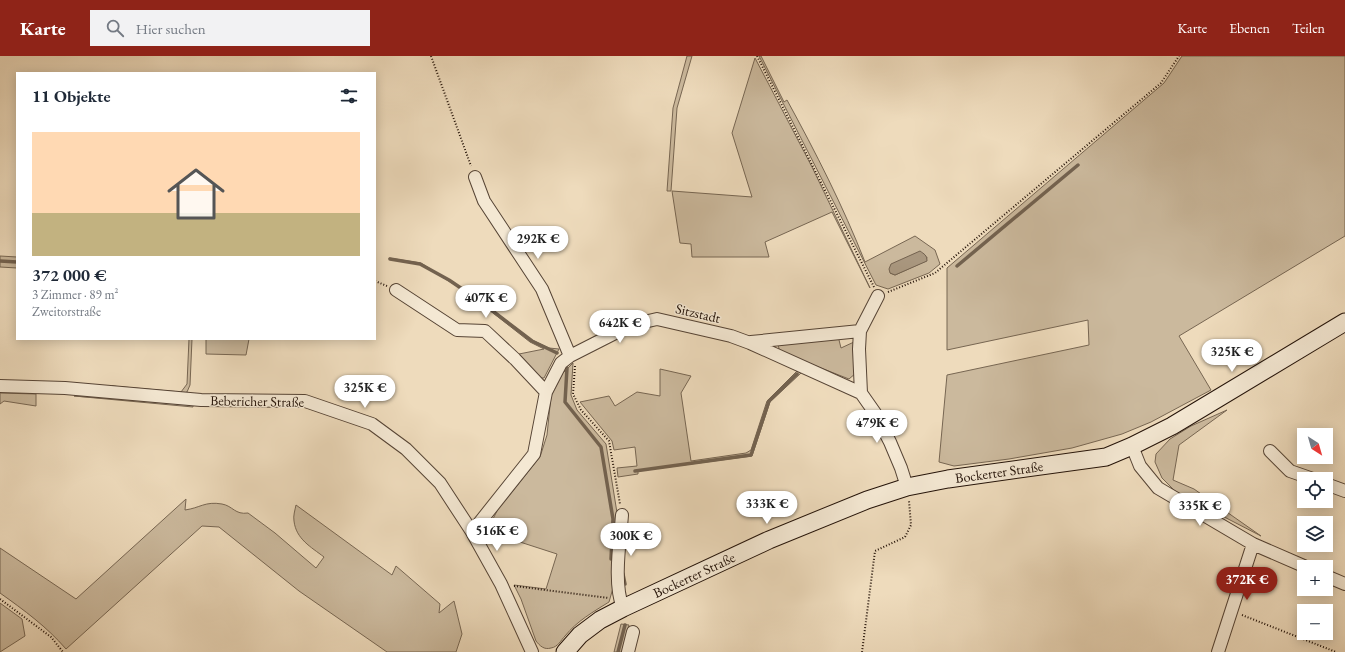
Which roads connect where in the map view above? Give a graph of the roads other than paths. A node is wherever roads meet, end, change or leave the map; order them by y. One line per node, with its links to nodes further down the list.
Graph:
1 (475, 177): 7 (street)
2 (396, 290): 9 (street)
3 (878, 296): 5 (street)
4 (1345, 322): 11 (street, Bockerter Straße)
5 (860, 331): 6 (street, Sitzstadt); 10 (street)
6 (750, 342): 7 (street, Sitzstadt); 10 (street, Sitzstadt)
7 (570, 356): 9 (street, Sitzstadt)
8 (0, 386): 18 (street, Bebericher Straße)
9 (546, 392): 18 (street, Sitzstadt)
10 (861, 393): 14 (street)
11 (1132, 446): 14 (street, Bockerter Straße); 19 (street)
12 (1270, 451): 13 (street)
13 (1297, 473)
14 (907, 487): 23 (street, Bockerter Straße)
15 (1333, 487): 16 (street)
16 (1345, 491)
17 (622, 515): 23 (street)
18 (472, 532): 25 (street, Bebericher Straße)
19 (1253, 544): 20 (street); 28 (street)
20 (1297, 563)
21 (1333, 579): 22 (street)
22 (1345, 584)
23 (621, 604): 26 (street)
24 (633, 632): 27 (street)
25 (532, 652)
26 (565, 652)
27 (628, 652)
28 (1218, 652)

